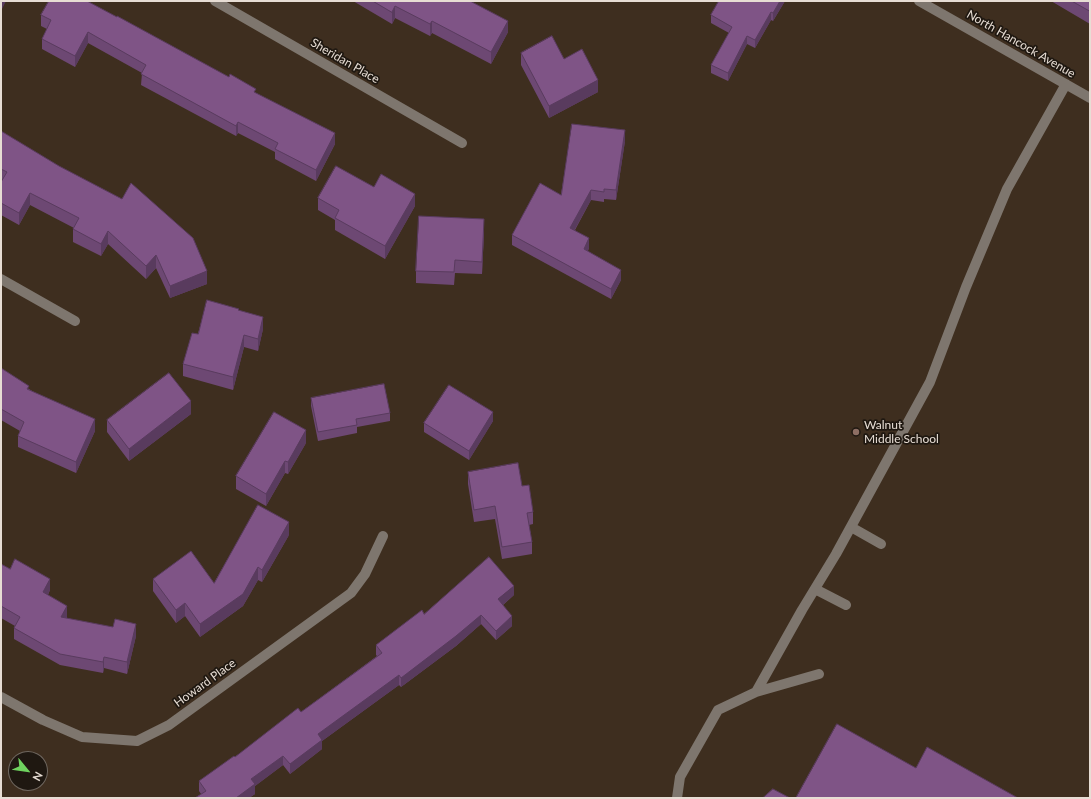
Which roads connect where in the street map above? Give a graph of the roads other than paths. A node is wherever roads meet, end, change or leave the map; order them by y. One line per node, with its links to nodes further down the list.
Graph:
1 (215, 1): 5 (street, Sheridan Place)
2 (919, 1): 3 (street, North Hancock Avenue)
3 (1066, 84): 4 (street, North Hancock Avenue); 8 (street)
4 (1090, 98)
5 (462, 143)
6 (1, 279): 7 (street)
7 (74, 321)
8 (851, 527): 10 (street); 11 (street)
9 (383, 536): 15 (street, Howard Place)
10 (881, 544)
11 (815, 589): 12 (street); 14 (street)
12 (846, 605)
13 (819, 674): 14 (street)
14 (756, 692): 16 (street)
15 (1, 697)
16 (677, 798)

